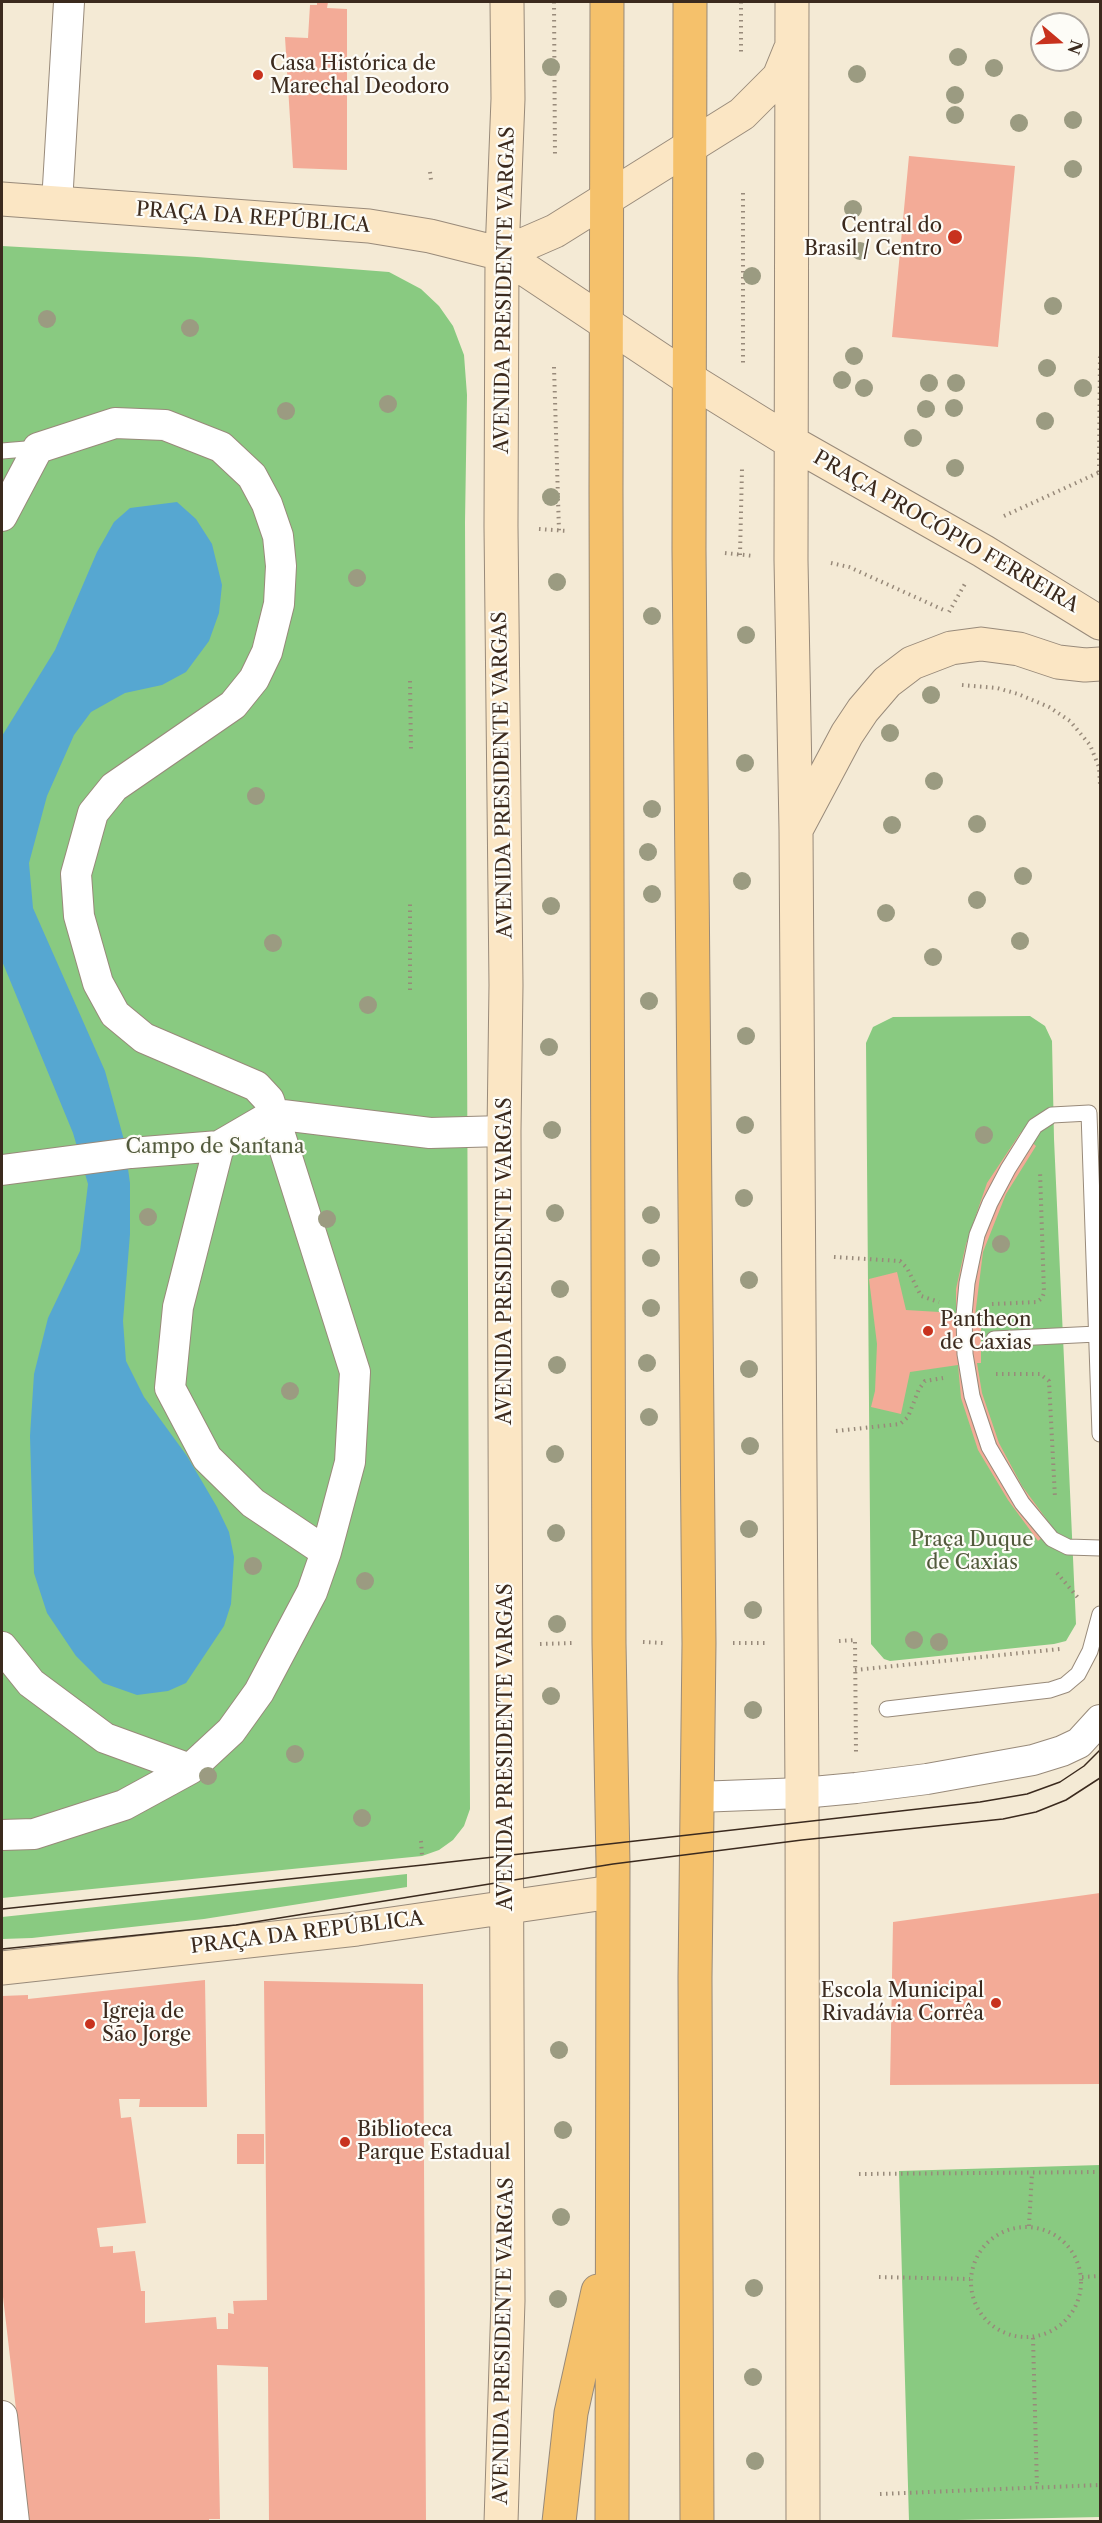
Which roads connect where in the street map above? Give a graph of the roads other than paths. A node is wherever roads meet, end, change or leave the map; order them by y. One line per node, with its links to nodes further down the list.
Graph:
1 (69, 2): 10 (street)
2 (507, 2): 11 (main road, AVENIDA PRESIDENTE VARGAS)
3 (607, 2): 9 (main road)
4 (690, 2): 7 (main road)
5 (792, 2): 6 (main road)
6 (792, 45): 7 (main road); 14 (main road)
7 (691, 147): 9 (main road); 13 (main road)
8 (2, 199): 10 (main road, PRAÇA DA REPÚBLICA)
9 (607, 199): 11 (main road); 12 (main road)
10 (57, 203): 11 (main road, PRAÇA DA REPÚBLICA)
11 (502, 254): 12 (main road, PRAÇA PROCÓPIO FERREIRA); 22 (main road, AVENIDA PRESIDENTE VARGAS)
12 (607, 325): 13 (main road, PRAÇA PROCÓPIO FERREIRA); 39 (main road)
13 (691, 380): 14 (main road, PRAÇA PROCÓPIO FERREIRA); 37 (main road)
14 (791, 442): 18 (main road, PRAÇA PROCÓPIO FERREIRA); 20 (main road)
15 (38, 448): 16 (lane); 17 (street); 21 (street)
16 (2, 452)
17 (2, 516)
18 (1101, 623)
19 (1101, 664): 20 (main road)
20 (796, 830): 36 (main road)
21 (274, 1114): 22 (street); 23 (street); 30 (street)
22 (504, 1131): 40 (main road, AVENIDA PRESIDENTE VARGAS)
23 (219, 1146): 24 (street); 30 (street)
24 (2, 1170)
25 (1097, 1247): 26 (lane); 29 (lane)
26 (1097, 1334): 27 (lane); 28 (lane)
27 (994, 1339)
28 (1101, 1434)
29 (1101, 1548)
30 (326, 1552): 35 (street)
31 (1101, 1614): 33 (lane)
32 (2, 1647): 35 (street)
33 (887, 1710)
34 (1101, 1720): 36 (street)
35 (190, 1769): 38 (street)
36 (802, 1793): 37 (street); 49 (main road)
37 (697, 1797): 48 (main road)
38 (2, 1835)
39 (612, 1892): 40 (main road, PRAÇA DA REPÚBLICA); 42 (main road)
40 (507, 1907): 41 (main road, PRAÇA DA REPÚBLICA); 45 (main road, AVENIDA PRESIDENTE VARGAS)
41 (2, 1968)
42 (611, 2228): 46 (main road); 47 (main road)
43 (2, 2416): 44 (street)
44 (14, 2522)
45 (501, 2522)
46 (560, 2522)
47 (612, 2522)
48 (697, 2522)
49 (803, 2522)

